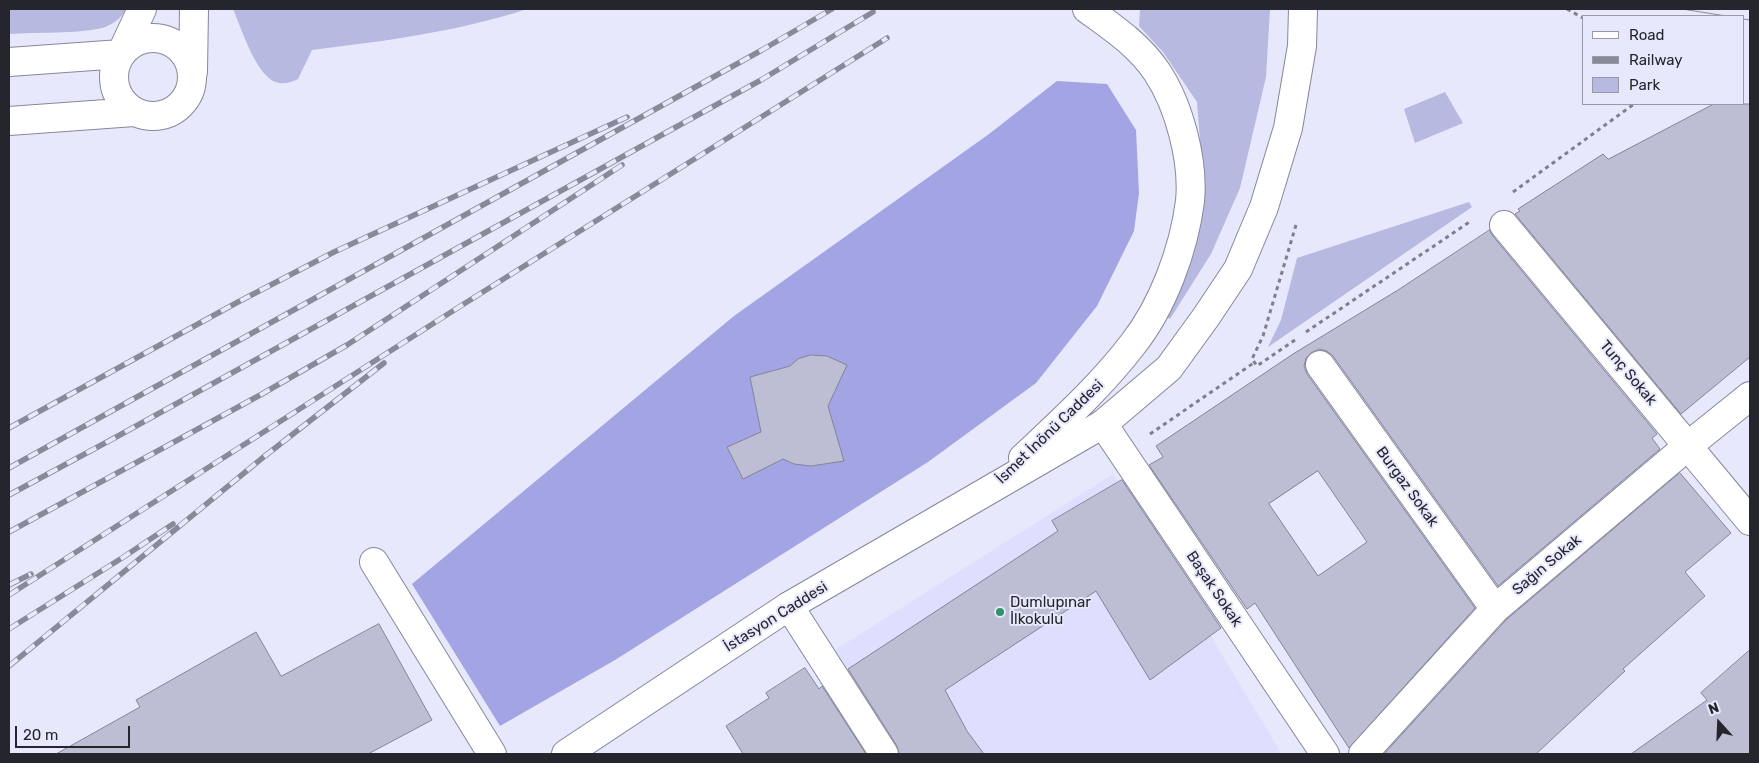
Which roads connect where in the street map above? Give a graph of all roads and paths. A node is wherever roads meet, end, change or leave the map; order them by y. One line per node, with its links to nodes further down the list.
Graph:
1 (142, 9): 7 (street)
2 (194, 9): 9 (street)
3 (1087, 9): 23 (street, İsmet İnönü Caddesi)
4 (1303, 9): 20 (street, İsmet İnönü Caddesi)
5 (1567, 9): 6 (path)
6 (1582, 17)
7 (121, 54): 8 (street); 9 (street); 11 (street)
8 (9, 62)
9 (193, 79): 11 (street)
10 (1633, 105): 13 (path)
11 (134, 112): 12 (street)
12 (9, 121)
13 (1506, 196)
14 (1298, 218): 17 (path)
15 (1475, 218): 17 (path)
16 (1504, 225): 21 (street, Tunç Sokak)
17 (1255, 362): 22 (path)
18 (1320, 365): 27 (street, Burgaz Sokak)
19 (1750, 396): 21 (street, Sağın Sokak)
20 (1103, 424): 22 (street, Başak Sokak); 23 (street, İsmet İnönü Caddesi)
21 (1689, 445): 24 (street, Tunç Sokak); 27 (street, Sağın Sokak)
22 (1122, 453): 31 (street, Başak Sokak)
23 (991, 488): 26 (street, İstasyon Caddesi)
24 (1750, 521)
25 (374, 562): 28 (street)
26 (789, 606): 29 (street, İstasyon Caddesi); 30 (street)
27 (1495, 610): 32 (street, Sağın Sokak)
28 (492, 754)
29 (566, 754)
30 (884, 754)
31 (1325, 754)
32 (1363, 754)

